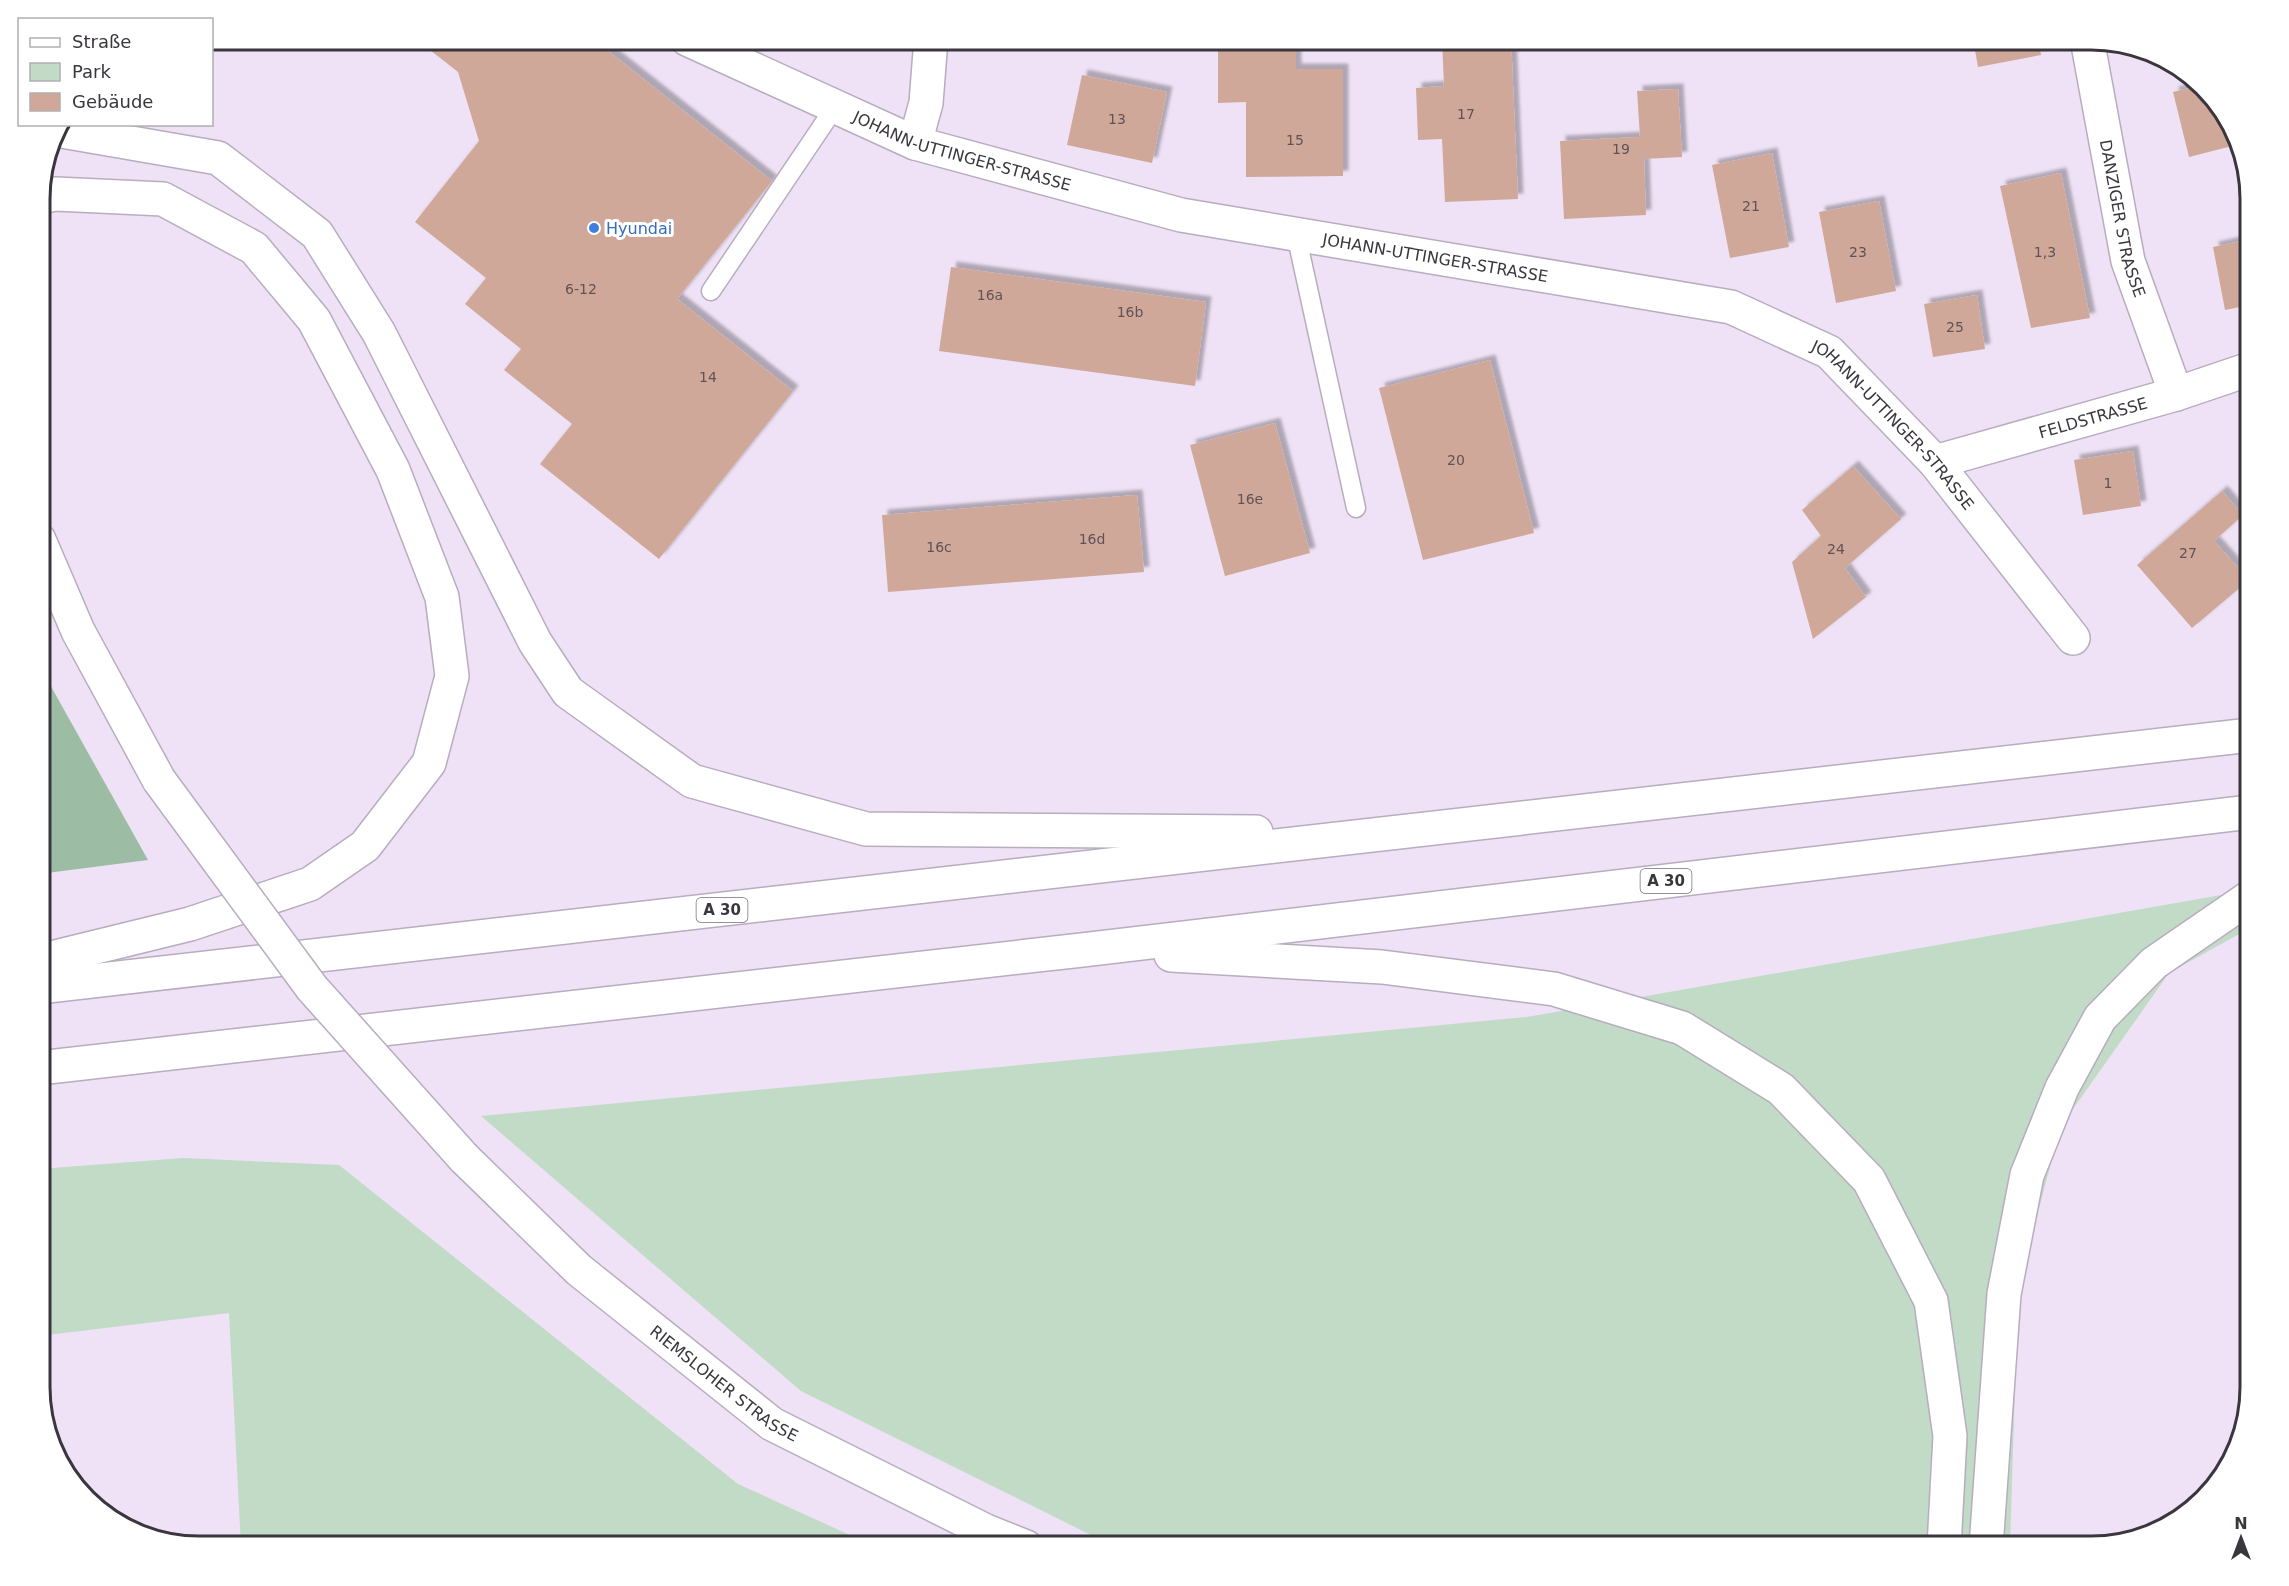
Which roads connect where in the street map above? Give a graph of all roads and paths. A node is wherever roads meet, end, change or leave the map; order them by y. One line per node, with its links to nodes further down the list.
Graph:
1 (711, 50): 4 (main road, JOHANN-UTTINGER-STRASSE)
2 (930, 50): 6 (main road)
3 (2089, 50): 11 (main road, DANZIGER STRASSE)
4 (835, 107): 6 (main road, JOHANN-UTTINGER-STRASSE); 9 (lane)
5 (65, 132): 18 (main road)
6 (915, 143): 8 (main road, JOHANN-UTTINGER-STRASSE)
7 (50, 195): 21 (main road)
8 (1296, 234): 12 (main road, JOHANN-UTTINGER-STRASSE); 13 (lane)
9 (711, 291)
10 (2240, 372): 11 (main road, FELDSTRASSE)
11 (2176, 394): 12 (main road, FELDSTRASSE)
12 (1935, 462): 15 (main road, JOHANN-UTTINGER-STRASSE)
13 (1356, 508)
14 (50, 566): 24 (main road, RIEMSLOHER STRASSE, bridge)
15 (2073, 638)
16 (2240, 736): 18 (main road, A 30)
17 (2240, 813): 20 (main road, A 30)
18 (1405, 833): 22 (main road, A 30)
19 (2240, 904): 26 (main road)
20 (1082, 950): 23 (main road, A 30); 25 (main road)
21 (50, 958)
22 (50, 986)
23 (50, 1067)
24 (998, 1536)
25 (1945, 1536)
26 (1987, 1536)

